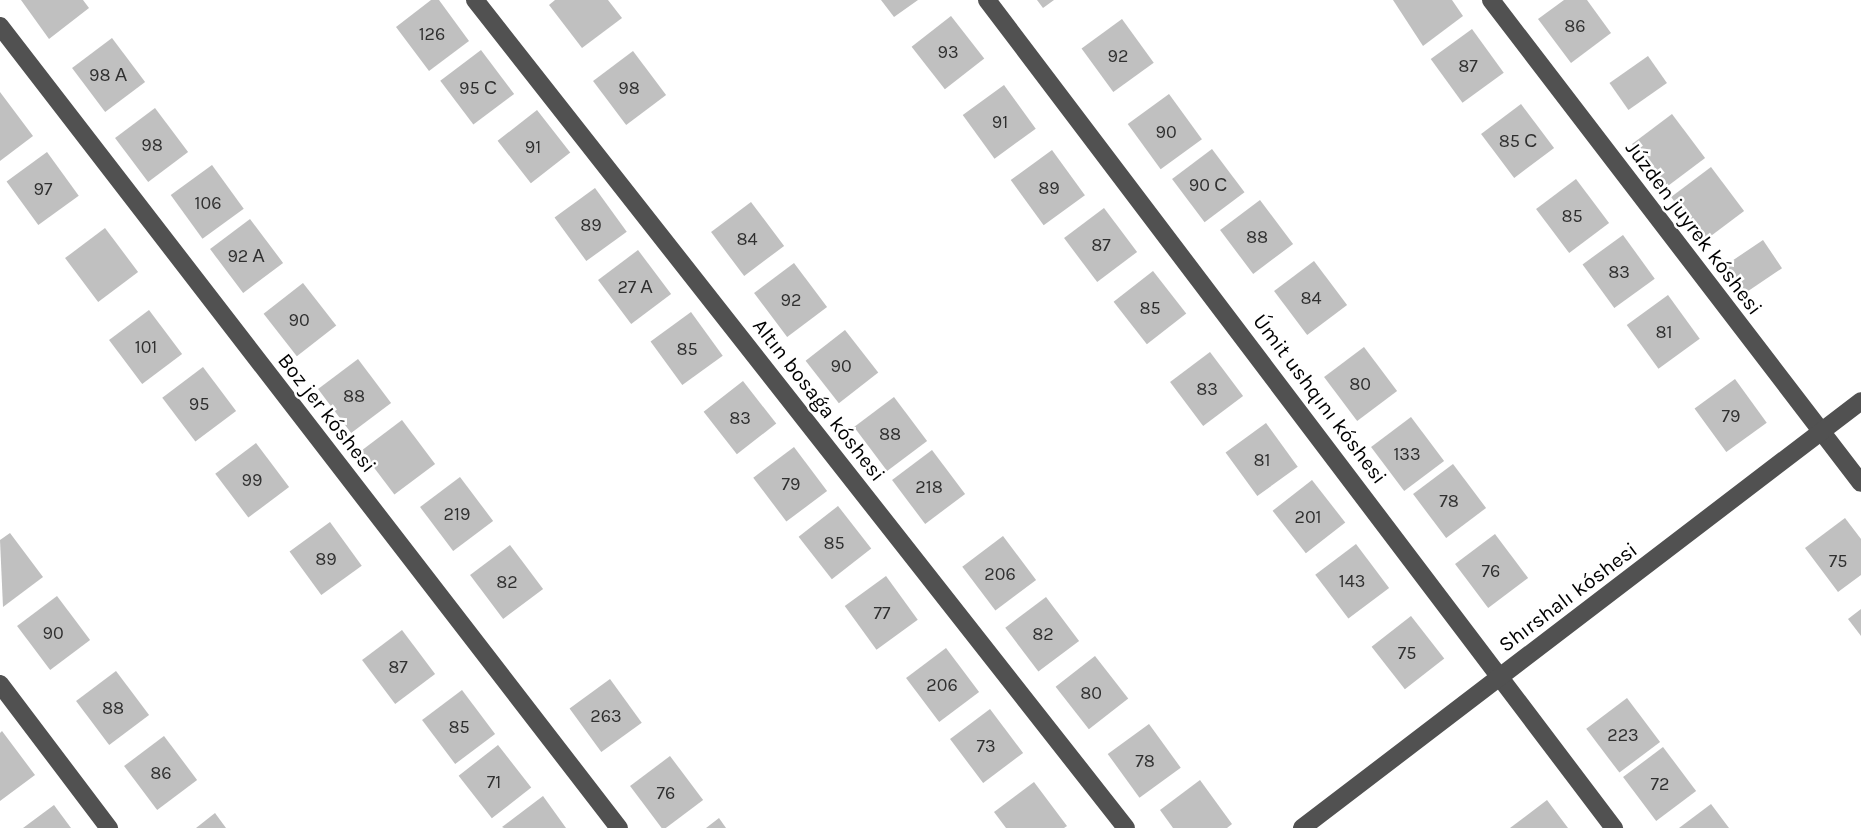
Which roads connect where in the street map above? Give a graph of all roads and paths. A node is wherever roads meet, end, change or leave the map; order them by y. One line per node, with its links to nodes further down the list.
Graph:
1 (475, 0): 12 (street, Altın bosaǵa kóshesi)
2 (987, 0): 8 (street, Úmit ushqını kóshesi)
3 (1491, 0): 6 (street, Júzden juyrek kóshesi)
4 (0, 26): 11 (street, Boz jer kóshesi)
5 (1861, 401): 6 (street, Shırshalı kóshesi)
6 (1822, 433): 7 (street, Júzden juyrek kóshesi); 8 (street, Shırshalı kóshesi)
7 (1861, 483)
8 (1502, 676): 13 (street, Shırshalı kóshesi); 14 (street, Úmit ushqını kóshesi)
9 (0, 684): 10 (street)
10 (109, 828)
11 (619, 828)
12 (1126, 828)
13 (1302, 828)
14 (1614, 828)

